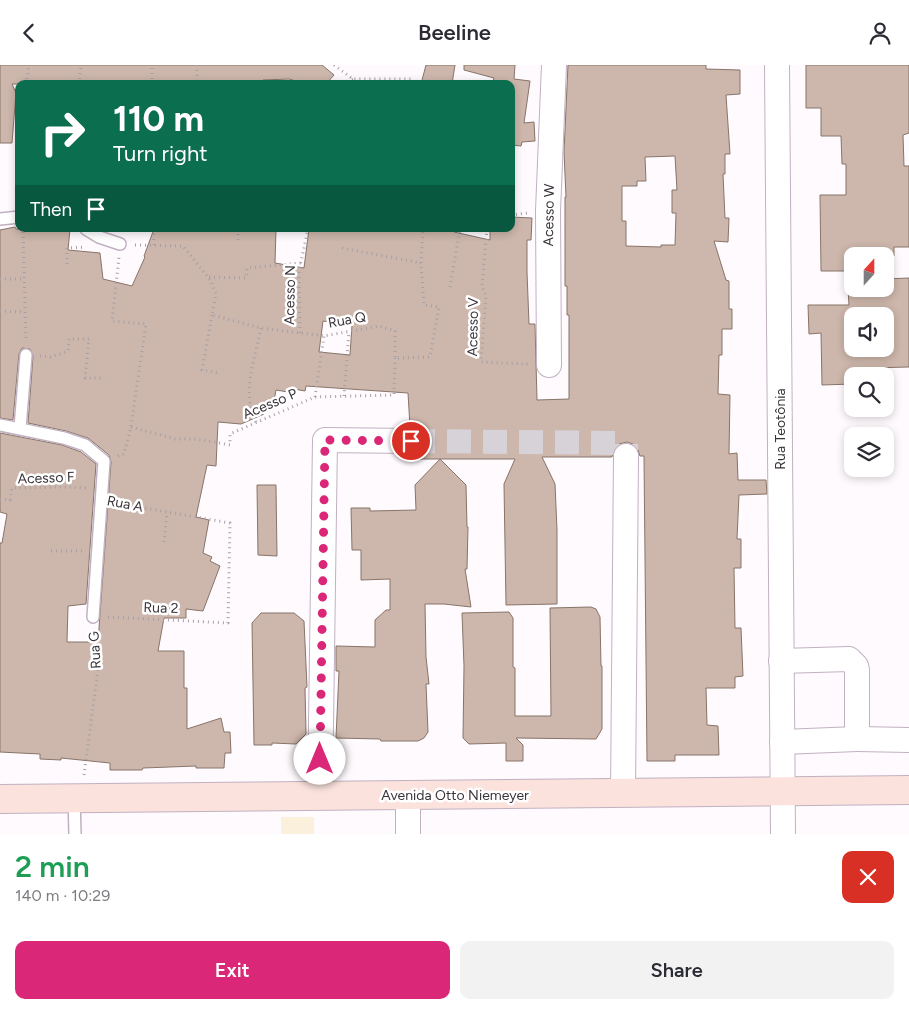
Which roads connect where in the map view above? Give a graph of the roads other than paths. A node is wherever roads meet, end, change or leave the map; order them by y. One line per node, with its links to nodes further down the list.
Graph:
1 (554, 65): 8 (street, Acesso W)
2 (777, 65): 15 (street, Rua Teotônia)
3 (15, 217): 4 (lane)
4 (0, 219)
5 (91, 232): 6 (lane)
6 (120, 244)
7 (26, 355): 10 (lane)
8 (549, 365)
9 (0, 425): 10 (lane)
10 (20, 428): 13 (lane, Rua A)
11 (411, 441): 23 (street)
12 (626, 456): 21 (street)
13 (101, 495): 14 (lane, Rua G)
14 (93, 617)
15 (782, 661): 16 (street); 18 (street, Rua Teotônia)
16 (857, 739): 17 (street); 18 (street)
17 (909, 740)
18 (782, 742): 20 (street, Rua Teotônia)
19 (909, 790): 20 (main road, Avenida Otto Niemeyer)
20 (782, 792): 21 (main road, Avenida Otto Niemeyer); 28 (street, Rua Teotônia)
21 (623, 794): 22 (main road, Avenida Otto Niemeyer)
22 (408, 795): 23 (main road, Avenida Otto Niemeyer); 27 (street)
23 (320, 796): 24 (main road, Avenida Otto Niemeyer)
24 (77, 798): 25 (main road, Avenida Otto Niemeyer); 26 (lane)
25 (0, 799)
26 (75, 834)
27 (408, 834)
28 (784, 834)

